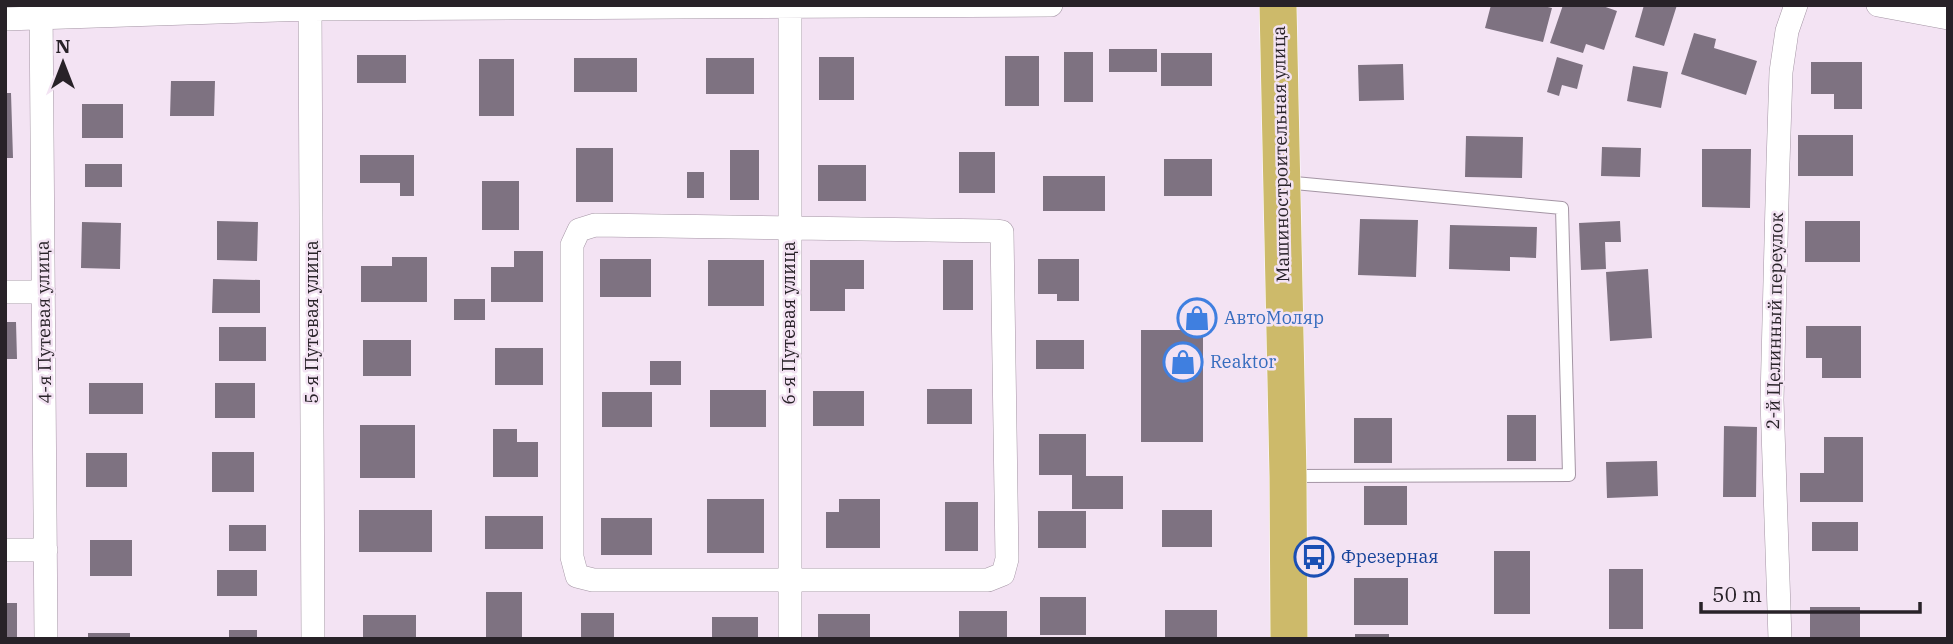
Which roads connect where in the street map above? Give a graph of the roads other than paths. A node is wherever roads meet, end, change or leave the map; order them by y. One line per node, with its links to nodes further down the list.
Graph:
1 (1051, 5): 6 (street)
2 (1278, 5): 10 (main road, Машиностроительная улица)
3 (1796, 5): 22 (street, 2-й Целинный переулок)
4 (1878, 5): 8 (street)
5 (310, 7): 6 (street); 7 (street); 19 (street, 5-я Путевая улица)
6 (790, 7): 11 (street, 6-я Путевая улица)
7 (41, 12): 9 (street); 13 (street, 4-я Путевая улица)
8 (1948, 18)
9 (5, 19)
10 (1281, 182): 14 (main road, Машиностроительная улица); 14 (lane)
11 (789, 228): 17 (street, 6-я Путевая улица); 17 (street); 17 (street)
12 (5, 292): 13 (street)
13 (44, 292): 16 (street, 4-я Путевая улица)
14 (1288, 475): 21 (main road, Машиностроительная улица)
15 (5, 550): 16 (street)
16 (46, 550): 18 (street, 4-я Путевая улица)
17 (790, 581): 20 (street, 6-я Путевая улица)
18 (46, 639)
19 (313, 639)
20 (790, 639)
21 (1289, 639)
22 (1780, 639)

